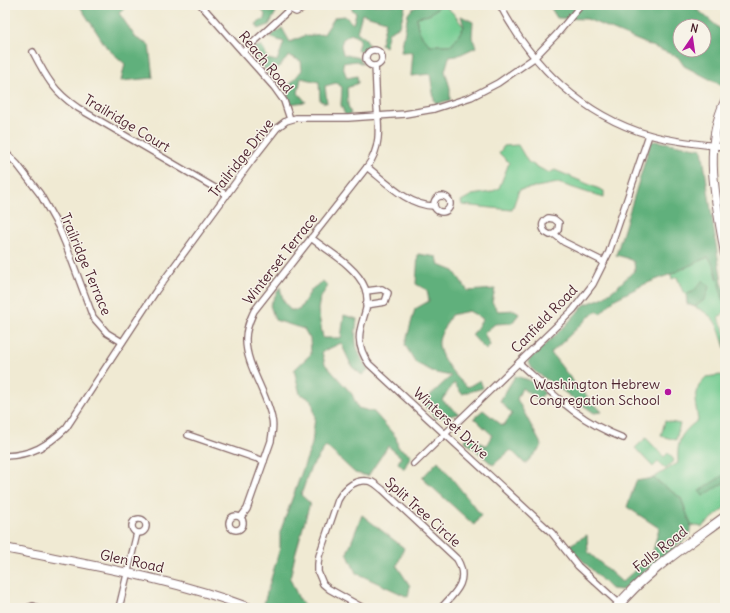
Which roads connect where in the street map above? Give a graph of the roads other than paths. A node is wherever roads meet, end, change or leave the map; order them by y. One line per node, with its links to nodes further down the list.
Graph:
1 (201, 5): 7 (street, Reach Road)
2 (304, 5): 5 (street)
3 (500, 5): 8 (street)
4 (581, 5): 8 (street, Trailridge Drive)
5 (289, 7): 7 (street)
6 (33, 52): 18 (street, Trailridge Court)
7 (243, 52): 12 (street, Reach Road)
8 (534, 58): 11 (street, Trailridge Drive); 13 (street)
9 (375, 66): 11 (street, Winterset Terrace)
10 (725, 102): 14 (main road)
11 (378, 116): 12 (street, Trailridge Drive); 17 (street, Winterset Terrace)
12 (290, 119): 18 (street, Trailridge Drive)
13 (649, 135): 14 (street); 23 (street, Canfield Road)
14 (713, 146): 15 (street); 22 (main road)
15 (725, 147)
16 (5, 152): 26 (street, Trailridge Terrace)
17 (367, 167): 19 (street); 21 (street, Winterset Terrace)
18 (226, 195): 26 (street, Trailridge Drive)
19 (434, 206)
20 (554, 234): 23 (street)
21 (311, 238): 24 (street); 32 (street, Winterset Terrace)
22 (725, 254)
23 (604, 262): 27 (street, Canfield Road)
24 (366, 291): 25 (street, Winterset Drive); 25 (street)
25 (366, 305): 28 (street, Winterset Drive)
26 (122, 342): 31 (street, Trailridge Drive)
27 (519, 363): 28 (street, Canfield Road); 30 (street)
28 (444, 434): 33 (street, Canfield Road); 39 (street, Winterset Drive)
29 (188, 435): 32 (street)
30 (623, 438)
31 (5, 456)
32 (264, 461): 34 (street, Winterset Terrace)
33 (414, 464)
34 (241, 517)
35 (725, 517): 39 (main road, Falls Road)
36 (137, 532): 38 (street)
37 (5, 548): 38 (main road, Glen Road)
38 (127, 573): 42 (street); 43 (main road, Glen Road)
39 (620, 607)
40 (27, 608): 41 (street)
41 (38, 608)
42 (119, 608)
43 (250, 608)
44 (363, 608): 45 (street, Split Tree Circle)
45 (441, 608)

